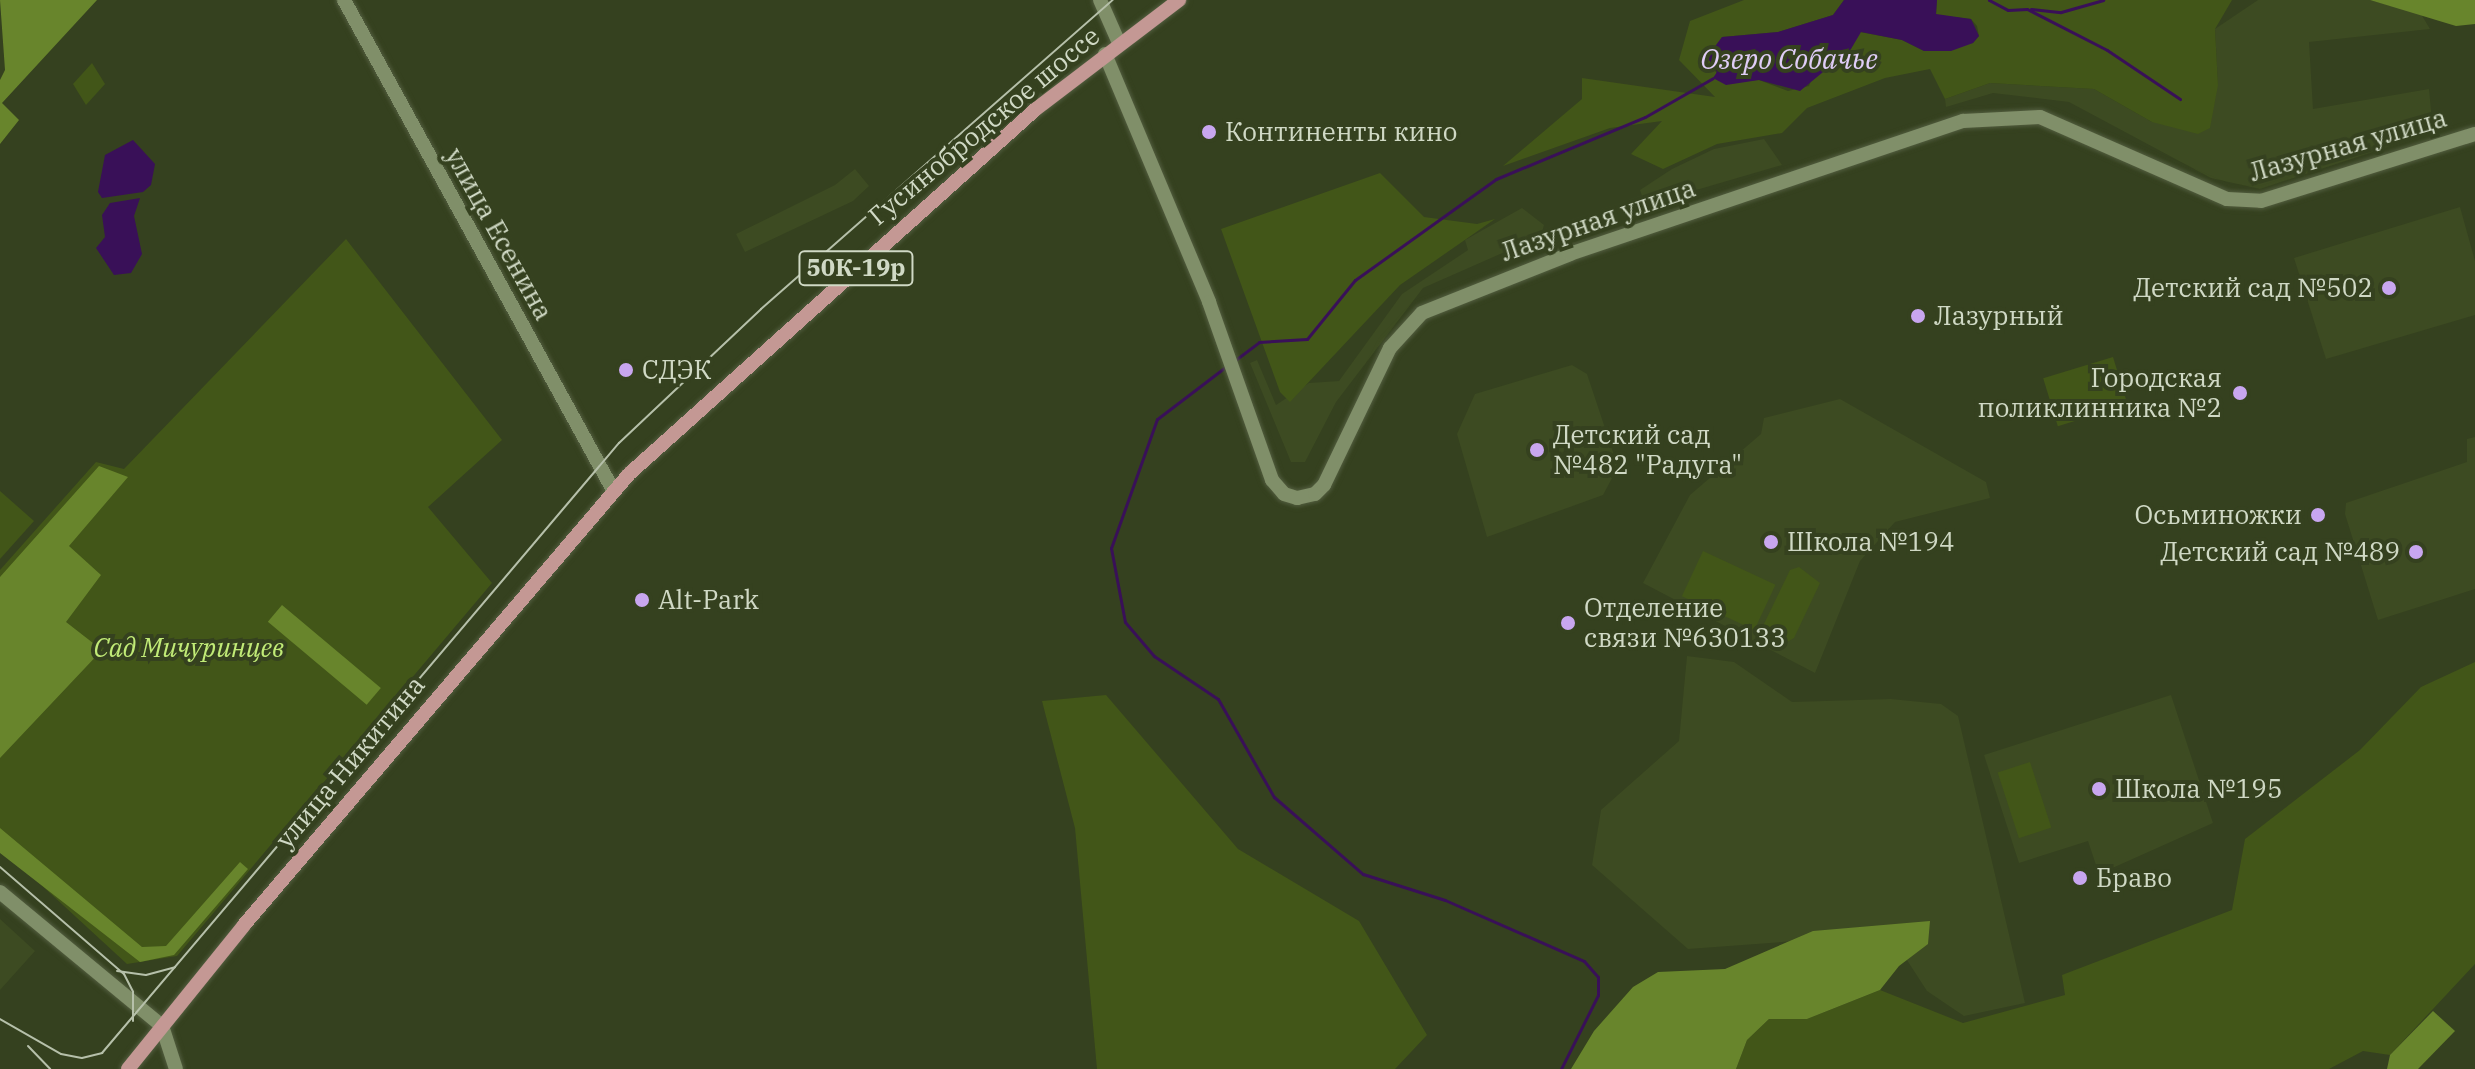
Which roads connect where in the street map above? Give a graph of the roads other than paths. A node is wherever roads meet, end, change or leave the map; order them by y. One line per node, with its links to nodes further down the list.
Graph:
1 (344, 0): 7 (street, улица Есенина)
2 (1100, 0): 4 (street)
3 (1179, 0): 4 (main road, Гусинобродское шоссе / 50К-19р)
4 (1119, 43): 5 (main road, Гусинобродское шоссе / 50К-19р)
5 (1105, 54): 6 (street, Лазурная улица); 7 (main road, Гусинобродское шоссе / 50К-19р)
6 (2475, 134)
7 (613, 490): 9 (main road, улица Никитина)
8 (0, 892): 9 (street)
9 (162, 1026): 10 (main road, улица Никитина); 11 (street)
10 (128, 1069)
11 (176, 1069)

